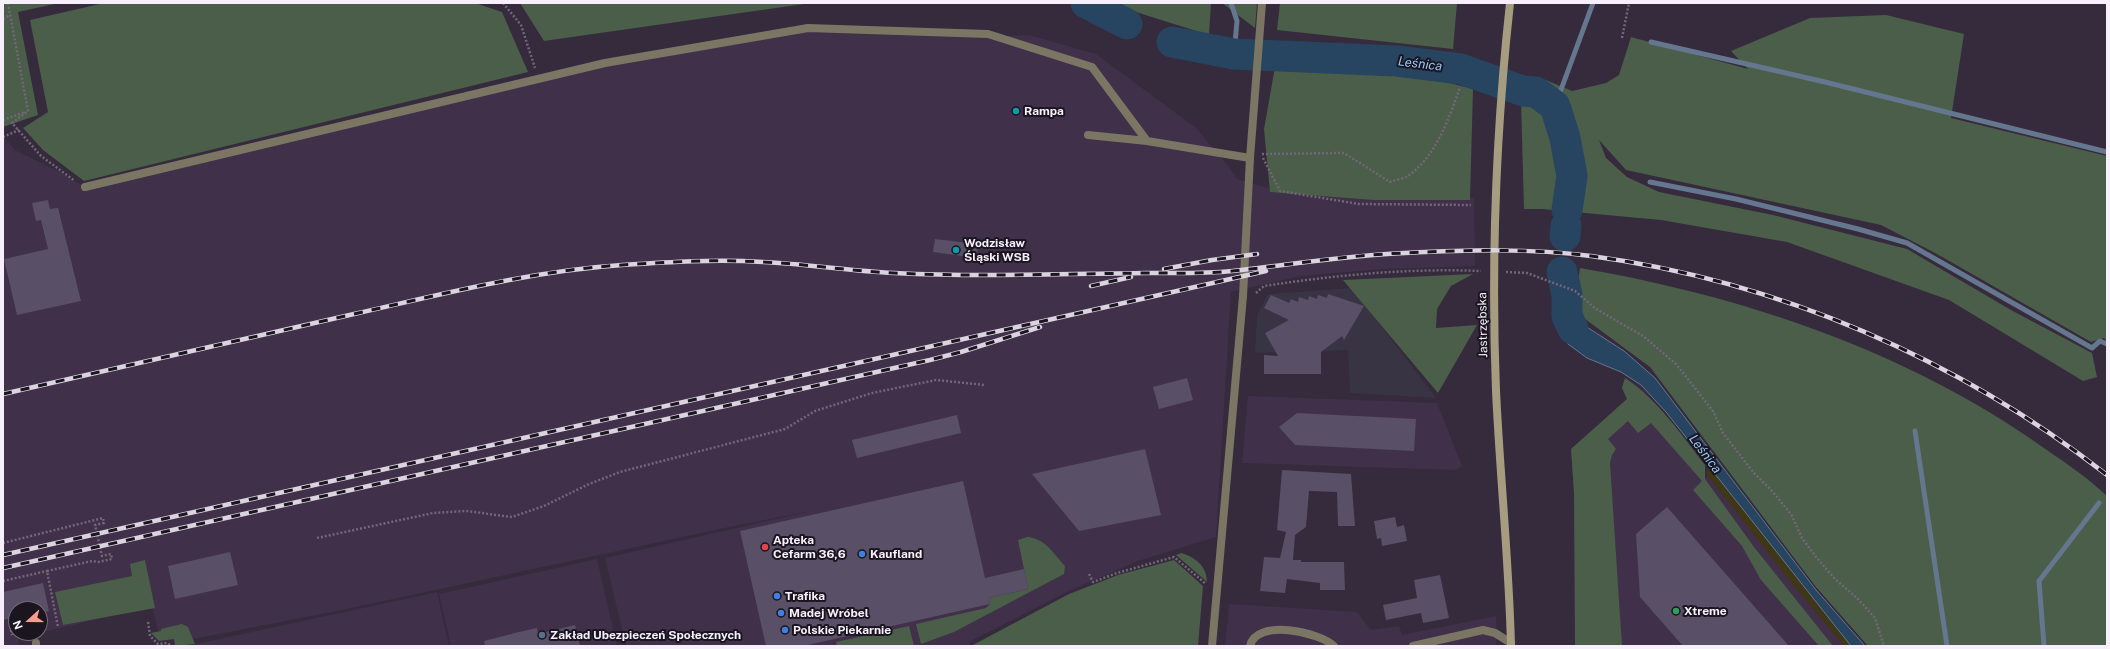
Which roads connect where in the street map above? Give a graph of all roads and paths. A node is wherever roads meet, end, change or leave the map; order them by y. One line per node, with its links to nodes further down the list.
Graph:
1 (8, 3): 6 (path)
2 (503, 3): 9 (path)
3 (1629, 3): 8 (path)
4 (1509, 5): 33 (main road, Jastrzębska)
5 (1262, 6): 18 (street)
6 (10, 15): 7 (path); 11 (path)
7 (3, 19)
8 (1622, 38)
9 (539, 78): 16 (street); 19 (street)
10 (1460, 87): 17 (path)
11 (28, 111): 12 (path); 13 (path)
12 (3, 120)
13 (19, 130): 15 (path); 19 (path)
14 (1088, 135): 16 (street)
15 (3, 137)
16 (1146, 141): 18 (street)
17 (1261, 154): 18 (path); 20 (path)
18 (1250, 158): 23 (street)
19 (85, 187)
20 (1471, 205)
21 (1488, 271): 23 (path)
22 (1504, 272): 39 (path)
23 (1242, 300): 36 (street)
24 (985, 385): 25 (path)
25 (317, 538)
26 (3, 543): 27 (path)
27 (47, 571): 29 (path); 32 (path)
28 (1089, 574): 30 (path)
29 (3, 581)
30 (1205, 592)
31 (148, 622): 35 (path)
32 (58, 627)
33 (1511, 644): 34 (street)
34 (1419, 645)
35 (172, 646)
36 (1212, 646)
37 (1250, 646): 38 (street)
38 (1334, 646)
39 (1884, 646)

